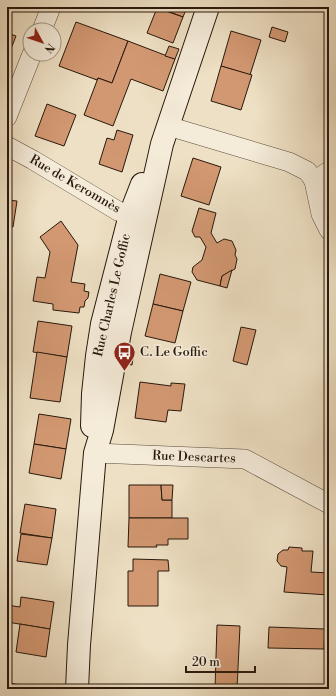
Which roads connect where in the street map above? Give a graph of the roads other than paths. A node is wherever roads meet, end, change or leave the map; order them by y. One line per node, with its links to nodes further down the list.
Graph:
1 (51, 7): 3 (street)
2 (208, 7): 6 (street, Rue Charles Le Goffic)
3 (45, 22)
4 (29, 62): 5 (street)
5 (7, 117)
6 (165, 135): 8 (street); 9 (street, Rue Charles Le Goffic)
7 (7, 146): 9 (street, Rue de Keromnès)
8 (321, 176): 10 (street)
9 (138, 218): 11 (street, Rue Charles Le Goffic)
10 (329, 230)
11 (95, 452): 12 (street, Rue Descartes); 13 (street, Rue Charles Le Goffic)
12 (329, 504)
13 (77, 689)

